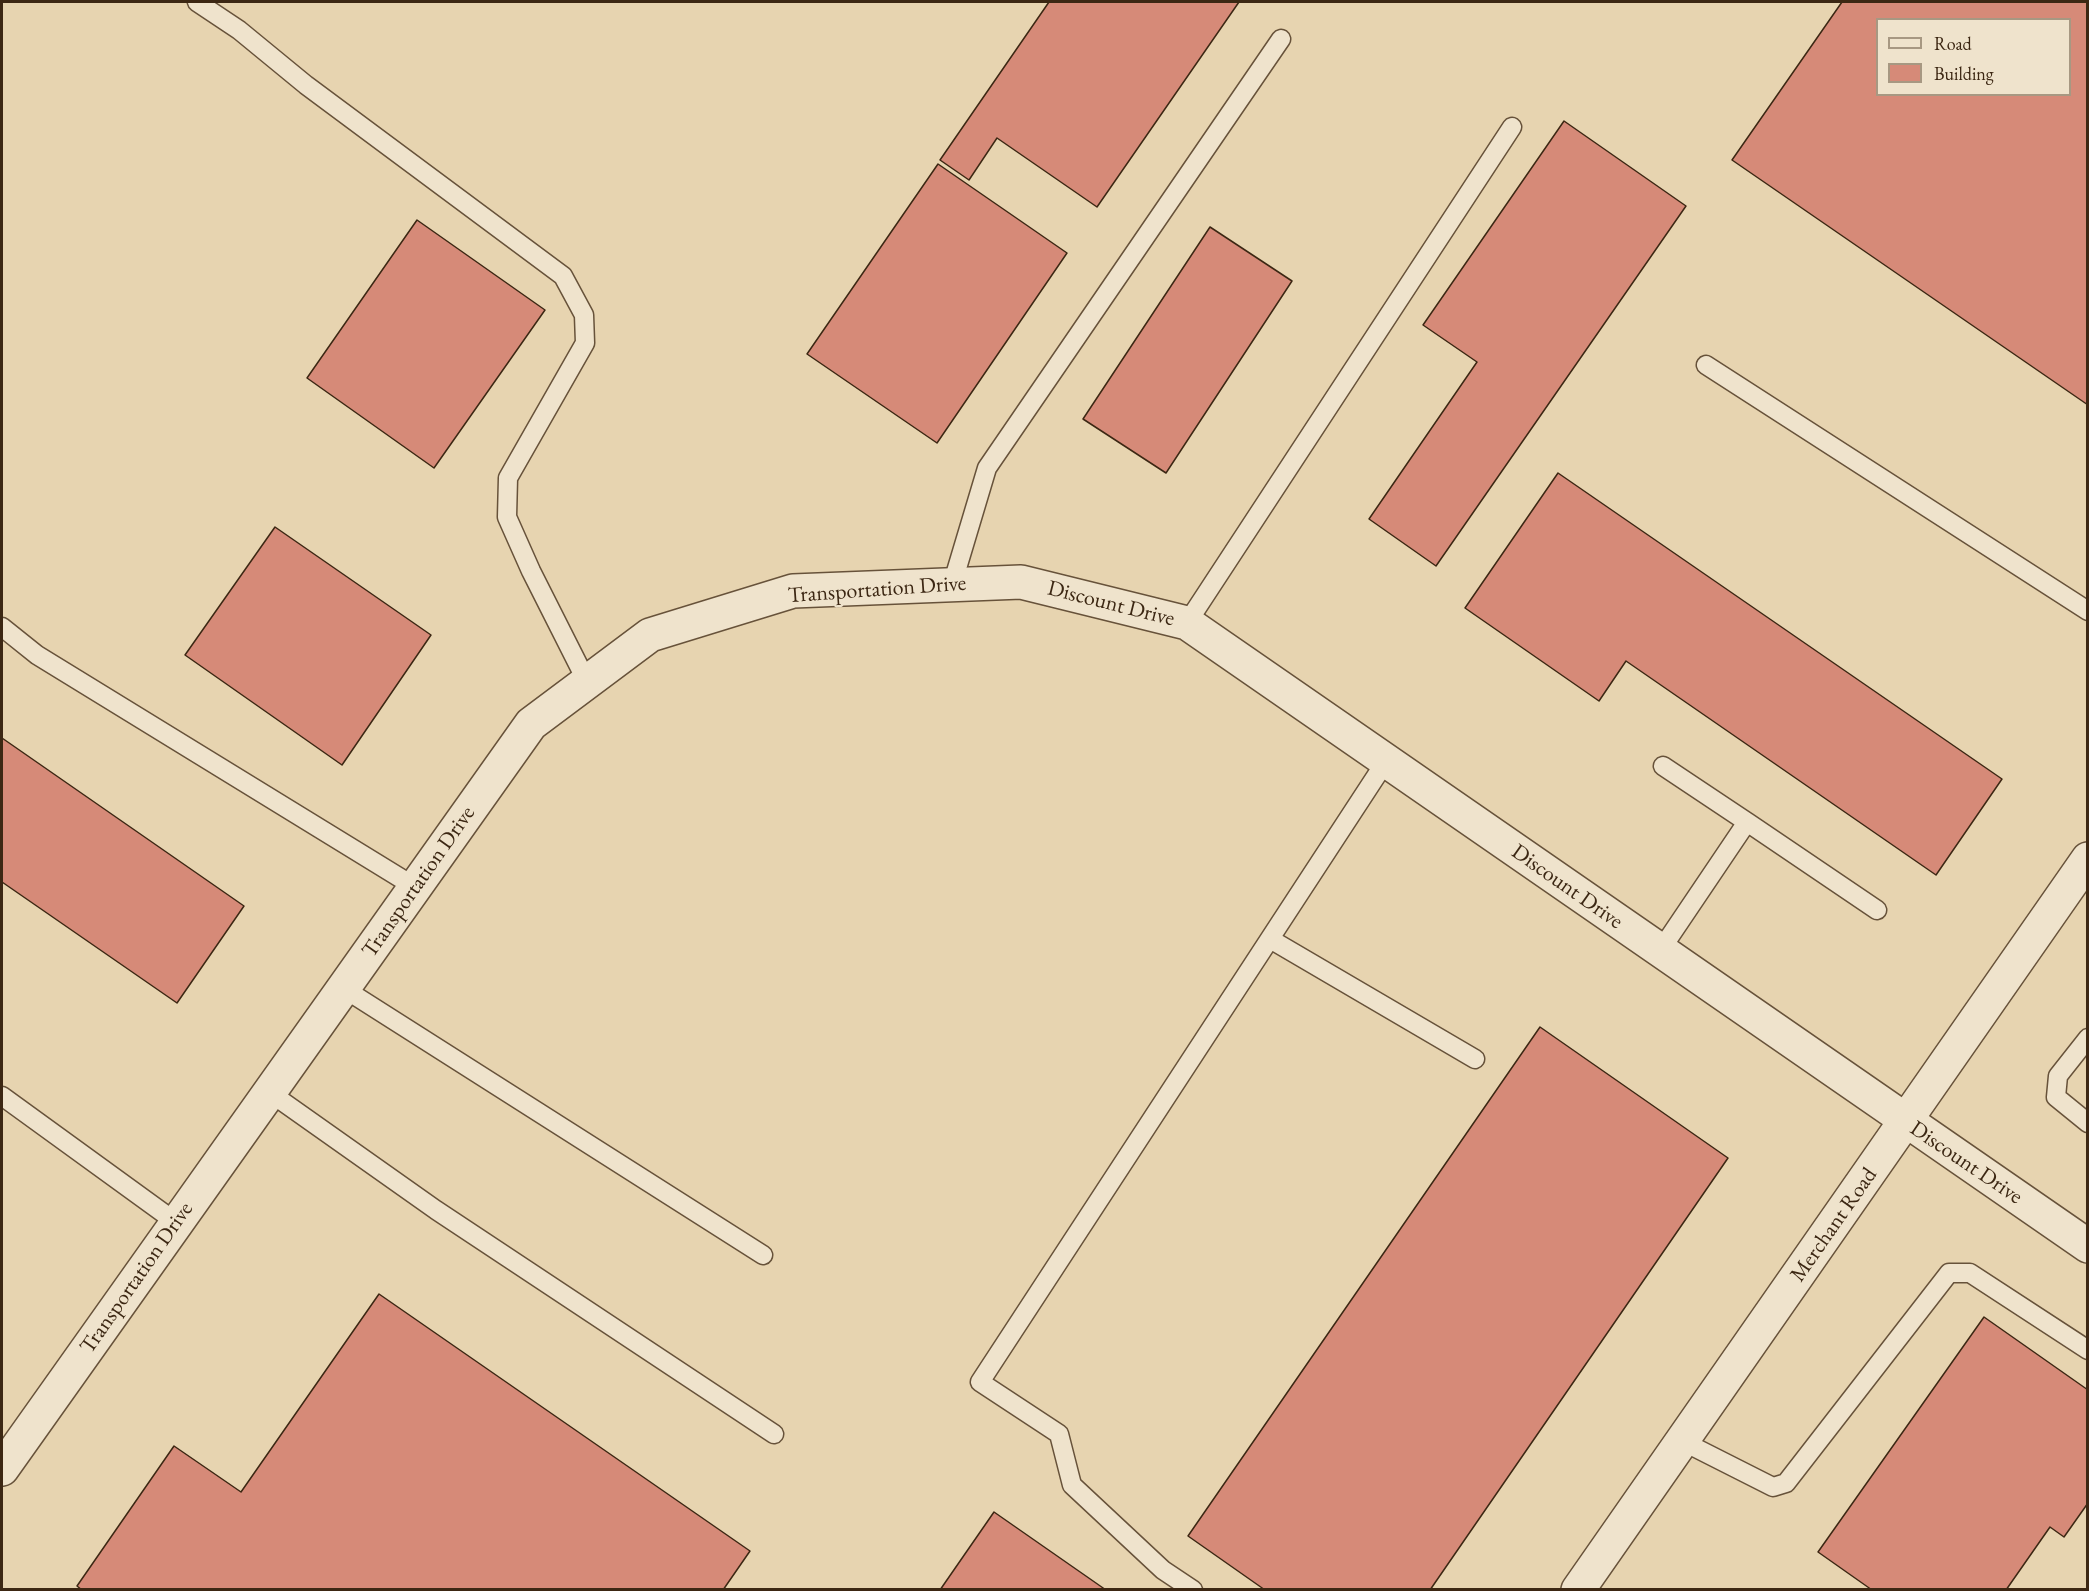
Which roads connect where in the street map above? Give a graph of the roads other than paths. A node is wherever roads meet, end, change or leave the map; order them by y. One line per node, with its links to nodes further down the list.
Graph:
1 (197, 2): 10 (lane)
2 (1281, 39): 6 (lane)
3 (1512, 127): 8 (lane)
4 (1706, 365): 7 (lane)
5 (1021, 582): 6 (street, Transportation Drive); 8 (street, Discount Drive)
6 (952, 585): 10 (street, Transportation Drive)
7 (2088, 611)
8 (1187, 624): 11 (street, Discount Drive)
9 (2, 627): 15 (lane)
10 (587, 682): 15 (street, Transportation Drive)
11 (1386, 761): 17 (lane); 18 (street, Discount Drive)
12 (1663, 766): 13 (lane)
13 (1747, 822): 16 (lane); 18 (lane)
14 (2088, 859): 24 (street, Merchant Road)
15 (415, 887): 19 (street, Transportation Drive)
16 (1877, 910)
17 (1270, 939): 21 (lane); 33 (lane)
18 (1660, 951): 24 (street, Discount Drive)
19 (343, 988): 22 (street, Transportation Drive); 28 (lane)
20 (2088, 1038): 25 (lane)
21 (1475, 1059)
22 (269, 1092): 26 (street, Transportation Drive); 30 (lane)
23 (2, 1096): 26 (lane)
24 (1906, 1122): 27 (street, Discount Drive); 31 (street, Merchant Road)
25 (2088, 1123)
26 (177, 1223): 32 (street, Transportation Drive)
27 (2088, 1246)
28 (764, 1255)
29 (2088, 1350): 31 (lane)
30 (774, 1434)
31 (1682, 1441): 34 (street, Merchant Road)
32 (2, 1469)
33 (1193, 1590)
34 (1578, 1590)

